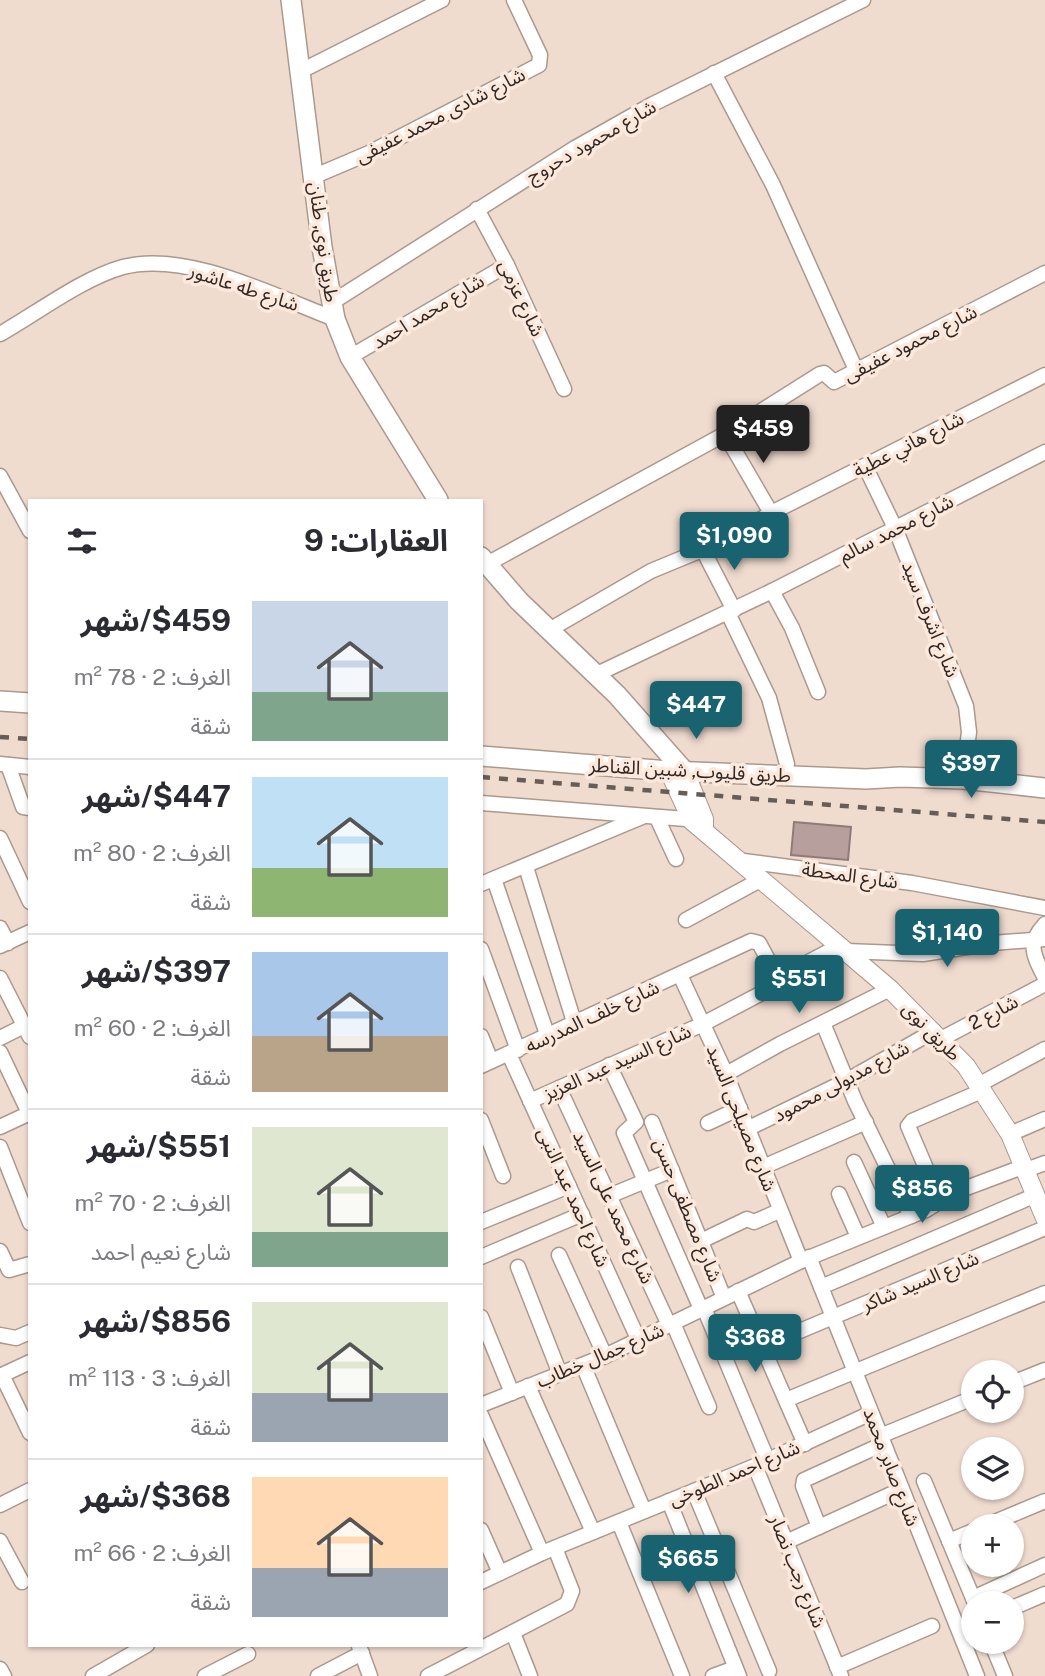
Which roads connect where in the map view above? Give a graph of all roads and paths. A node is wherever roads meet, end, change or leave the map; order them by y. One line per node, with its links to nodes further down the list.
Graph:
1 (290, 0): 5 (main road, طريق نوى, طنان)
2 (442, 0): 5 (street)
3 (513, 0): 7 (street, شارع شادى محمد عفيفى)
4 (863, 0): 6 (street, شارع محمود دحروج)
5 (299, 72): 7 (main road, طريق نوى, طنان)
6 (714, 73): 8 (street, شارع محمود دحروج); 14 (street)
7 (315, 176): 11 (main road, طريق نوى, طنان)
8 (477, 209): 9 (street, شارع عزمى); 11 (street, شارع محمود دحروج)
9 (507, 265): 13 (street, شارع محمد احمد); 16 (street, شارع عزمى)
10 (1045, 272): 14 (street, شارع محمود عفيفى)
11 (333, 311): 12 (street, شارع طه عاشور); 13 (main road, طريق نوى, طنان)
12 (0, 334)
13 (350, 357): 21 (main road, طريق نوى, طنان)
14 (856, 370): 17 (street, شارع محمود عفيفى)
15 (1045, 375): 19 (street, شارع هاني عطية)
16 (564, 389)
17 (725, 434): 22 (street); 26 (street, شارع محمود عفيفى)
18 (1043, 458): 24 (street, شارع محمد سالم)
19 (865, 466): 22 (street, شارع هاني عطية); 24 (street, شارع اشرف سيد)
20 (0, 476): 23 (street)
21 (437, 499)
22 (771, 513): 25 (street, شارع هاني عطية)
23 (28, 527)
24 (895, 528): 27 (street, شارع محمد سالم); 41 (street, شارع اشرف سيد)
25 (703, 550): 28 (street); 29 (street, شارع هاني عطية)
26 (485, 566): 29 (main road)
27 (772, 591): 28 (street, شارع محمد سالم); 31 (street)
28 (731, 612): 30 (street, شارع محمد سالم); 36 (street)
29 (549, 630): 30 (main road)
30 (595, 675): 38 (main road)
31 (818, 692)
32 (0, 701): 33 (main road)
33 (28, 703)
34 (483, 743): 38 (main road, طريق قليوب, شبين القناطر)
35 (483, 756): 38 (main road, طريق قليوب, شبين القناطر)
36 (787, 764): 38 (main road, طريق قليوب, شبين القناطر); 40 (main road, طريق قليوب, شبين القناطر)
37 (4, 765): 39 (street); 44 (street)
38 (674, 766): 40 (main road, طريق قليوب, شبين القناطر); 46 (street, طريق نوى)
39 (28, 767)
40 (900, 777): 41 (main road, طريق قليوب, شبين القناطر)
41 (963, 779): 42 (main road, طريق قليوب, شبين القناطر)
42 (1045, 788)
43 (483, 803): 45 (street)
44 (28, 808)
45 (650, 817): 46 (street); 48 (street); 50 (street)
46 (700, 824): 49 (street, طريق نوى)
47 (0, 838): 53 (street)
48 (676, 859)
49 (736, 860): 51 (street, طريق نوى); 54 (street, شارع المحطة)
50 (526, 867): 52 (street); 71 (street)
51 (760, 880): 55 (street); 61 (street, طريق نوى)
52 (488, 881): 74 (street)
53 (28, 898)
54 (1045, 908)
55 (686, 920)
56 (1045, 924): 59 (street)
57 (0, 928): 60 (street)
58 (28, 933): 60 (street)
59 (1039, 940): 61 (street); 66 (street)
60 (4, 945)
61 (842, 949): 65 (street); 68 (street, طريق نوى)
62 (483, 955): 78 (street, شارع احمد عبد النبى)
63 (680, 975): 65 (street, شارع خلف المدرسه); 70 (street, شارع مصيلحى السيد); 71 (street, شارع خلف المدرسه)
64 (0, 978): 72 (street)
65 (778, 978): 70 (street, شارع السيد عبد العزيز)
66 (1045, 978)
67 (1045, 984): 73 (street, شارع 2)
68 (890, 989): 69 (street); 73 (street, طريق نوى)
69 (823, 1023): 81 (street); 82 (street)
70 (703, 1024): 80 (street, شارع السيد عبد العزيز); 81 (street, شارع مصيلحى السيد)
71 (575, 1025): 74 (street, شارع خلف المدرسه)
72 (27, 1032): 75 (street)
73 (937, 1035): 82 (street, شارع مدبولى محمود); 83 (street, طريق نوى)
74 (548, 1037): 78 (street, شارع خلف المدرسه)
75 (0, 1038)
76 (1045, 1049): 83 (street)
77 (0, 1052): 87 (street)
78 (514, 1052): 79 (street, شارع خلف المدرسه); 85 (street, شارع احمد عبد النبى)
79 (486, 1064)
80 (609, 1065): 84 (street, شارع السيد عبد العزيز); 104 (street, شارع رجب نصار)
81 (726, 1074): 86 (street, شارع مصيلحى السيد)
82 (846, 1080): 91 (street); 95 (street, شارع مدبولى محمود)
83 (982, 1087): 96 (street, طريق نوى); 109 (street)
84 (559, 1088): 85 (street, شارع السيد عبد العزيز); 108 (street, شارع محمد على السيد)
85 (530, 1101): 105 (street, شارع احمد عبد النبى)
86 (740, 1108): 92 (street); 95 (street, شارع مصيلحى السيد)
87 (28, 1111)
88 (28, 1113): 94 (street)
89 (1045, 1119): 96 (street)
90 (652, 1122): 102 (street, شارع مصطفى حسن)
91 (866, 1122): 100 (street); 112 (street)
92 (708, 1124)
93 (483, 1125): 103 (street)
94 (0, 1127)
95 (747, 1129): 100 (street, شارع مصيلحى السيد)
96 (1010, 1134): 101 (street, طريق نوى)
97 (0, 1147): 113 (street)
98 (854, 1162): 116 (street)
99 (1045, 1163): 101 (street, شارع جمال خطاب)
100 (763, 1167): 110 (street, شارع مصيلحى السيد)
101 (1026, 1168): 107 (street, طريق نوى); 109 (street, شارع جمال خطاب)
102 (672, 1170): 104 (street); 119 (street, شارع مصطفى حسن)
103 (503, 1176)
104 (646, 1181): 108 (street); 130 (street, شارع رجب نصار)
105 (569, 1185): 111 (street, شارع احمد عبد النبى); 115 (street)
106 (839, 1194): 118 (street)
107 (1036, 1195): 114 (street, طريق نوى); 126 (street)
108 (609, 1196): 133 (street, شارع محمد على السيد)
109 (940, 1201): 112 (street, شارع جمال خطاب)
110 (779, 1211): 119 (street); 123 (street, شارع مصيلحى السيد)
111 (582, 1214): 122 (street); 137 (street, شارع احمد عبد النبى)
112 (911, 1216): 116 (street, شارع جمال خطاب)
113 (28, 1218)
114 (1045, 1218)
115 (483, 1221)
116 (884, 1227): 118 (street, شارع جمال خطاب)
117 (1045, 1228): 131 (street, شارع السيد شاكر)
118 (858, 1237): 123 (street, شارع جمال خطاب)
119 (701, 1241): 129 (street, شارع مصطفى حسن)
120 (0, 1251): 124 (street)
121 (559, 1255): 138 (street)
122 (483, 1256)
123 (805, 1259): 126 (street, شارع صابر محمد); 127 (street, شارع جمال خطاب)
124 (22, 1267)
125 (518, 1267): 143 (street)
126 (821, 1287): 131 (street, شارع صابر محمد)
127 (738, 1291): 129 (street, شارع جمال خطاب); 148 (street)
128 (1045, 1293): 142 (street)
129 (724, 1298): 130 (street, شارع جمال خطاب)
130 (702, 1309): 133 (street, شارع جمال خطاب); 157 (street, شارع رجب نصار)
131 (834, 1317): 135 (street, شارع السيد شاكر); 142 (street, شارع صابر محمد)
132 (483, 1322): 147 (street)
133 (671, 1324): 137 (street, شارع جمال خطاب); 152 (street, شارع محمد على السيد)
134 (28, 1333): 136 (street)
135 (795, 1333)
136 (0, 1335)
137 (639, 1341): 138 (street, شارع جمال خطاب)
138 (605, 1356): 140 (street, شارع جمال خطاب)
139 (28, 1364): 144 (street)
140 (583, 1365): 143 (street, شارع جمال خطاب); 165 (street)
141 (1045, 1370): 145 (street)
142 (855, 1372): 148 (street); 153 (street, شارع صابر محمد)
143 (560, 1374): 146 (street, شارع جمال خطاب)
144 (1, 1376): 154 (street)
145 (1024, 1378)
146 (528, 1386): 147 (street, شارع جمال خطاب); 169 (street)
147 (512, 1393): 150 (street, شارع جمال خطاب)
148 (786, 1400): 156 (street)
149 (961, 1403): 155 (street)
150 (483, 1404)
151 (483, 1406): 175 (street)
152 (709, 1407)
153 (871, 1413): 155 (street, شارع صابر محمد); 156 (street, شارع احمد الطوخى)
154 (28, 1429)
155 (881, 1440): 159 (street, شارع صابر محمد); 168 (street)
156 (805, 1444): 157 (street, شارع احمد الطوخى)
157 (761, 1464): 161 (street, شارع احمد الطوخى); 174 (street, شارع رجب نصار)
158 (923, 1482): 173 (street)
159 (900, 1490): 168 (street); 203 (street, شارع صابر محمد)
160 (28, 1491): 164 (street)
161 (694, 1491): 162 (street, شارع احمد الطوخى); 191 (street)
162 (669, 1501): 165 (street, شارع احمد الطوخى); 192 (street)
163 (1045, 1501): 166 (street)
164 (0, 1505)
165 (645, 1511): 167 (street, شارع احمد الطوخى)
166 (1014, 1514)
167 (619, 1522): 169 (street, شارع احمد الطوخى); 201 (street)
168 (819, 1527): 174 (street)
169 (593, 1532): 175 (street, شارع احمد الطوخى)
170 (483, 1535): 177 (street)
171 (961, 1536): 173 (street)
172 (0, 1541): 179 (street)
173 (949, 1541): 180 (street)
174 (786, 1542): 193 (street, شارع رجب نصار)
175 (548, 1551): 177 (street, شارع احمد الطوخى); 185 (street)
176 (1045, 1566): 181 (street)
177 (500, 1573): 178 (street, شارع احمد الطوخى)
178 (483, 1581)
179 (22, 1582)
180 (970, 1591)
181 (994, 1591)
182 (1045, 1594): 183 (street)
183 (1024, 1603)
184 (932, 1626): 193 (street)
185 (513, 1633): 199 (street); 200 (street)
186 (140, 1647): 195 (street)
187 (360, 1649): 197 (street); 198 (street)
188 (248, 1654): 196 (street)
189 (996, 1654): 204 (street)
190 (0, 1670): 194 (street)
191 (769, 1671)
192 (737, 1672): 202 (street)
193 (839, 1672)
194 (4, 1676)
195 (93, 1676)
196 (205, 1676)
197 (318, 1676)
198 (370, 1676)
199 (428, 1676)
200 (530, 1676)
201 (682, 1676)
202 (713, 1676)
203 (977, 1676)
204 (1005, 1676)

